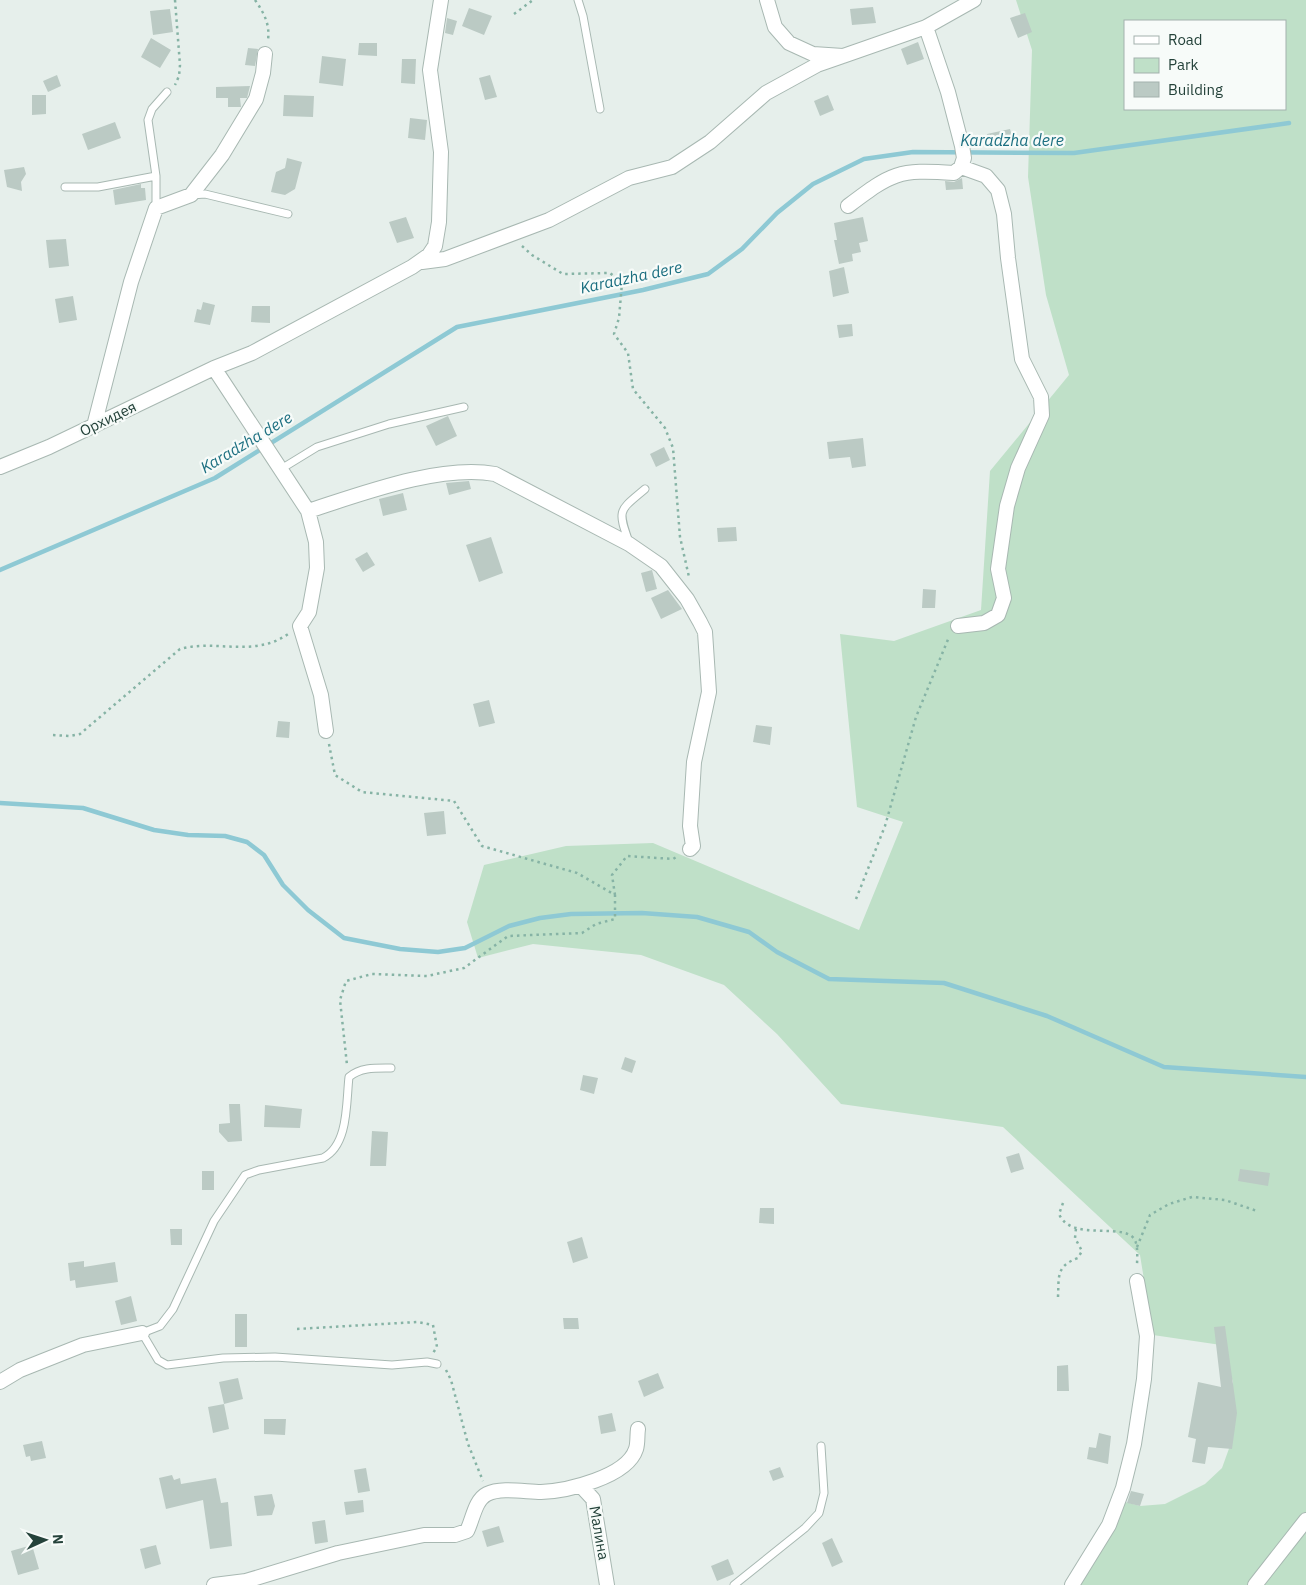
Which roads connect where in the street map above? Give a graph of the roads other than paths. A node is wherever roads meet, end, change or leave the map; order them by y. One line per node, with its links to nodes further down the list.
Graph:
1 (441, 0): 17 (street)
2 (578, 0): 9 (lane)
3 (767, 0): 7 (street)
4 (974, 0): 5 (street)
5 (926, 27): 7 (street); 10 (street)
6 (265, 54): 13 (street)
7 (843, 56): 17 (street)
8 (167, 92): 11 (lane)
9 (600, 109)
10 (962, 157): 14 (street); 26 (street)
11 (156, 176): 12 (lane); 15 (lane)
12 (65, 187)
13 (191, 195): 15 (street); 16 (lane)
14 (848, 206)
15 (156, 208): 20 (street)
16 (288, 214)
17 (422, 262): 18 (street, Орхидея)
18 (214, 368): 20 (street, Орхидея); 22 (street)
19 (464, 407): 22 (lane)
20 (94, 426): 21 (street, Орхидея)
21 (0, 467)
22 (281, 469): 24 (street)
23 (645, 489): 25 (lane)
24 (308, 511): 25 (street); 27 (street)
25 (629, 544): 28 (street)
26 (958, 626)
27 (326, 730)
28 (690, 849)
29 (392, 1068): 31 (lane)
30 (1138, 1281): 41 (street)
31 (142, 1333): 32 (lane); 33 (street)
32 (437, 1364)
33 (0, 1382)
34 (638, 1429): 36 (street)
35 (821, 1446): 40 (lane)
36 (581, 1486): 38 (street); 39 (street, Малина)
37 (1306, 1520): 42 (street)
38 (214, 1585)
39 (607, 1585)
40 (734, 1585)
41 (1072, 1585)
42 (1255, 1585)

